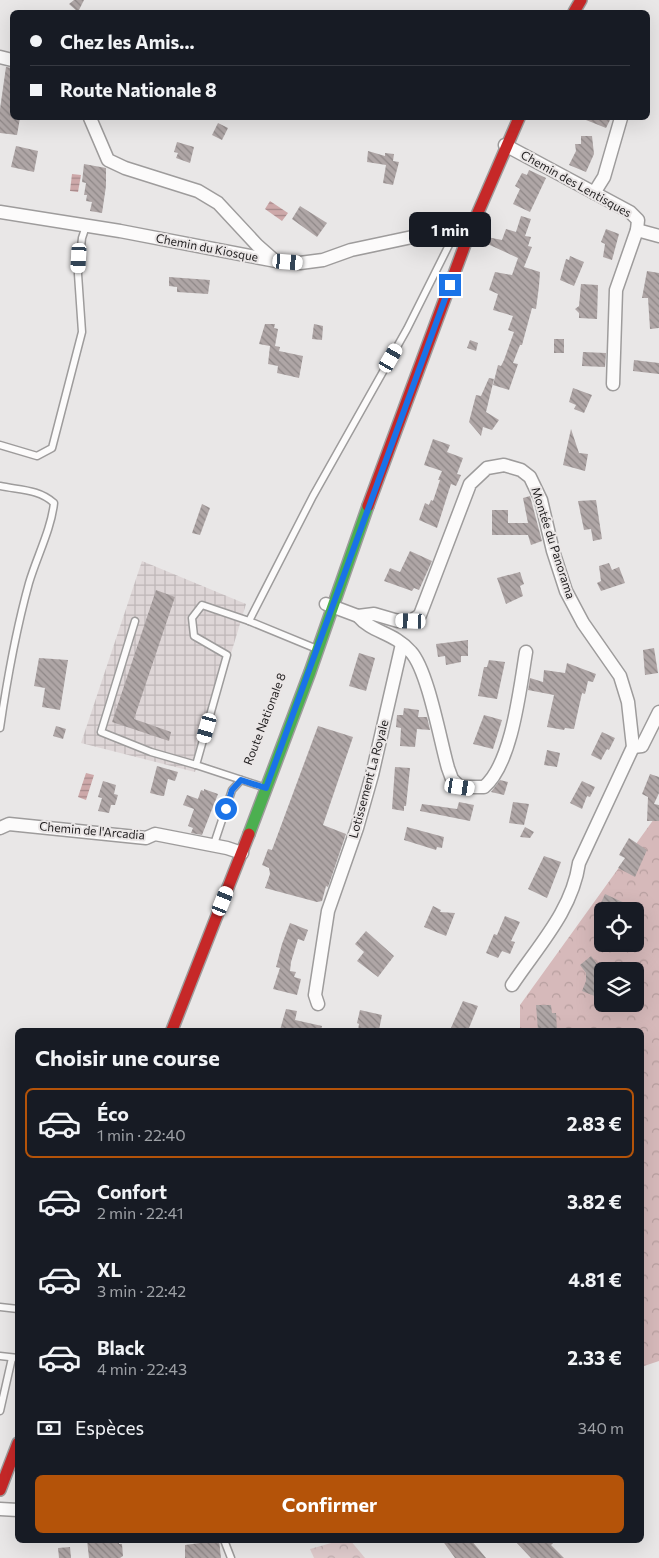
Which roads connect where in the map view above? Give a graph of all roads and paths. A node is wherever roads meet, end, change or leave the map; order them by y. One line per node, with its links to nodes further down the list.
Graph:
1 (91, 120): 12 (street)
2 (518, 120): 4 (main road, Route Nationale 8)
3 (619, 120): 5 (street)
4 (505, 145): 5 (street, Chemin des Lentisques); 10 (main road, Route Nationale 8)
5 (594, 193): 9 (street, Chemin des Lentisques)
6 (0, 212): 7 (street, Chemin du Kiosque)
7 (86, 226): 12 (street, Chemin du Kiosque); 14 (lane)
8 (457, 229): 10 (street, Chemin du Kiosque); 12 (street, Chemin du Kiosque); 19 (lane)
9 (637, 230): 11 (street, Chemin des Lentisques); 13 (street, Chemin des Lentisques)
10 (470, 231): 16 (main road, Route Nationale 8)
11 (659, 236)
12 (276, 261)
13 (613, 384)
14 (0, 445)
15 (0, 486): 24 (lane)
16 (329, 605): 17 (street, Montée du Panorama); 21 (main road, Route Nationale 8)
17 (358, 616): 20 (street); 25 (street, Montée du Panorama)
18 (136, 621): 26 (lane)
19 (249, 621): 21 (lane); 26 (lane)
20 (402, 644): 22 (street); 33 (street, Lotissement La Royale)
21 (313, 647): 28 (main road, Route Nationale 8)
22 (526, 652)
23 (659, 712): 25 (street)
24 (0, 728)
25 (633, 747): 32 (street)
26 (196, 765): 27 (lane)
27 (241, 780): 28 (lane); 30 (lane)
28 (260, 786): 31 (main road, Route Nationale 8)
29 (0, 828): 30 (street, Chemin de l'Arcadia)
30 (213, 847): 31 (street, Chemin de l'Arcadia)
31 (236, 851): 34 (main road, Route Nationale 8)
32 (512, 985)
33 (318, 1004)
34 (173, 1028)
35 (0, 1307): 36 (lane)
36 (15, 1309)
37 (0, 1356): 38 (lane)
38 (15, 1358): 39 (lane)
39 (0, 1411)
40 (15, 1451): 41 (main road)
41 (0, 1490)
42 (0, 1509): 43 (street)
43 (15, 1510)
44 (225, 1543): 45 (lane)
45 (231, 1558)

